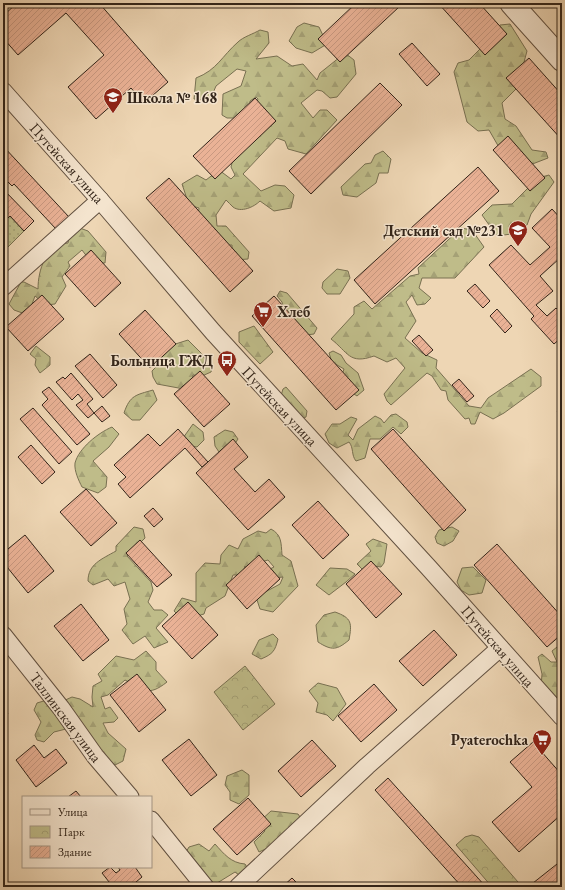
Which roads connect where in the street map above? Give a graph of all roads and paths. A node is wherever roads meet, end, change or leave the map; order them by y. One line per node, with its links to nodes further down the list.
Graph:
1 (510, 3): 2 (street)
2 (562, 60)
3 (3, 91): 4 (street, Путейская улица)
4 (100, 200): 5 (street); 7 (street, Путейская улица)
5 (3, 287)
6 (3, 635): 9 (street, Таллинская улица)
7 (500, 648): 8 (street, Путейская улица); 12 (street)
8 (562, 717)
9 (129, 796)
10 (152, 821): 11 (street)
11 (206, 887)
12 (238, 887)

